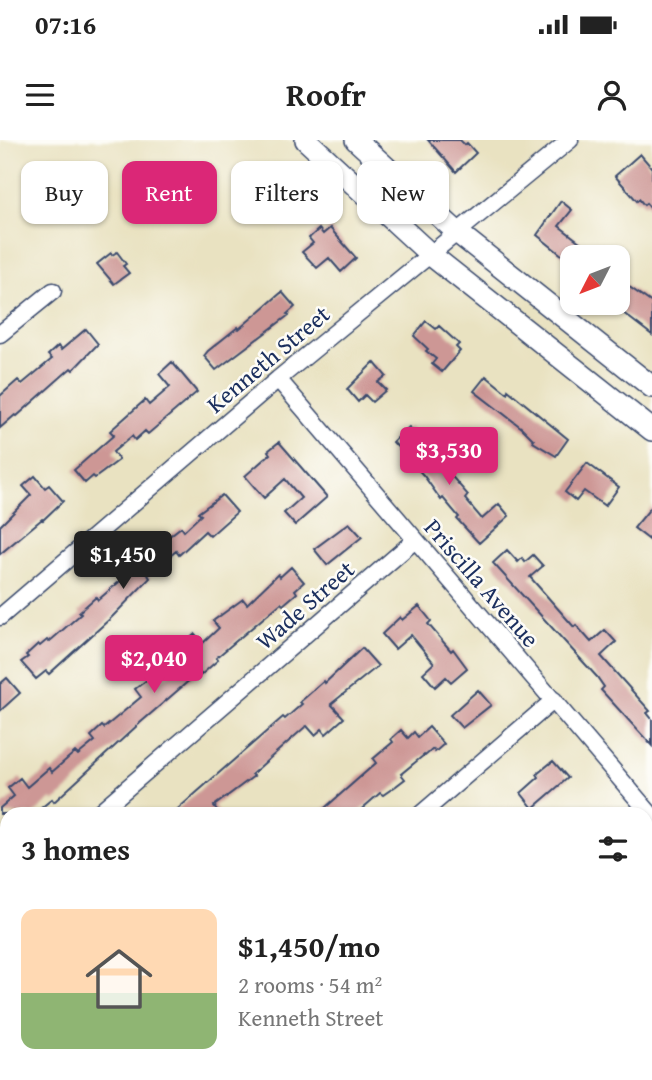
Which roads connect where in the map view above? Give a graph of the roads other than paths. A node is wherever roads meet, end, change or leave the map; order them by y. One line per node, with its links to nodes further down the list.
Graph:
1 (306, 140): 5 (main road)
2 (356, 140): 4 (main road)
3 (570, 140): 4 (street, Kenneth Street)
4 (458, 233): 5 (street, Kenneth Street); 9 (main road)
5 (431, 255): 8 (street, Kenneth Street); 10 (main road)
6 (53, 291): 7 (street)
7 (0, 334)
8 (278, 379): 11 (street, Priscilla Avenue); 12 (street, Kenneth Street)
9 (652, 387)
10 (652, 430)
11 (415, 540): 13 (street, Priscilla Avenue); 14 (street, Wade Street)
12 (0, 617)
13 (554, 700): 15 (street); 16 (street, Priscilla Avenue)
14 (105, 807)
15 (429, 807)
16 (644, 807)

